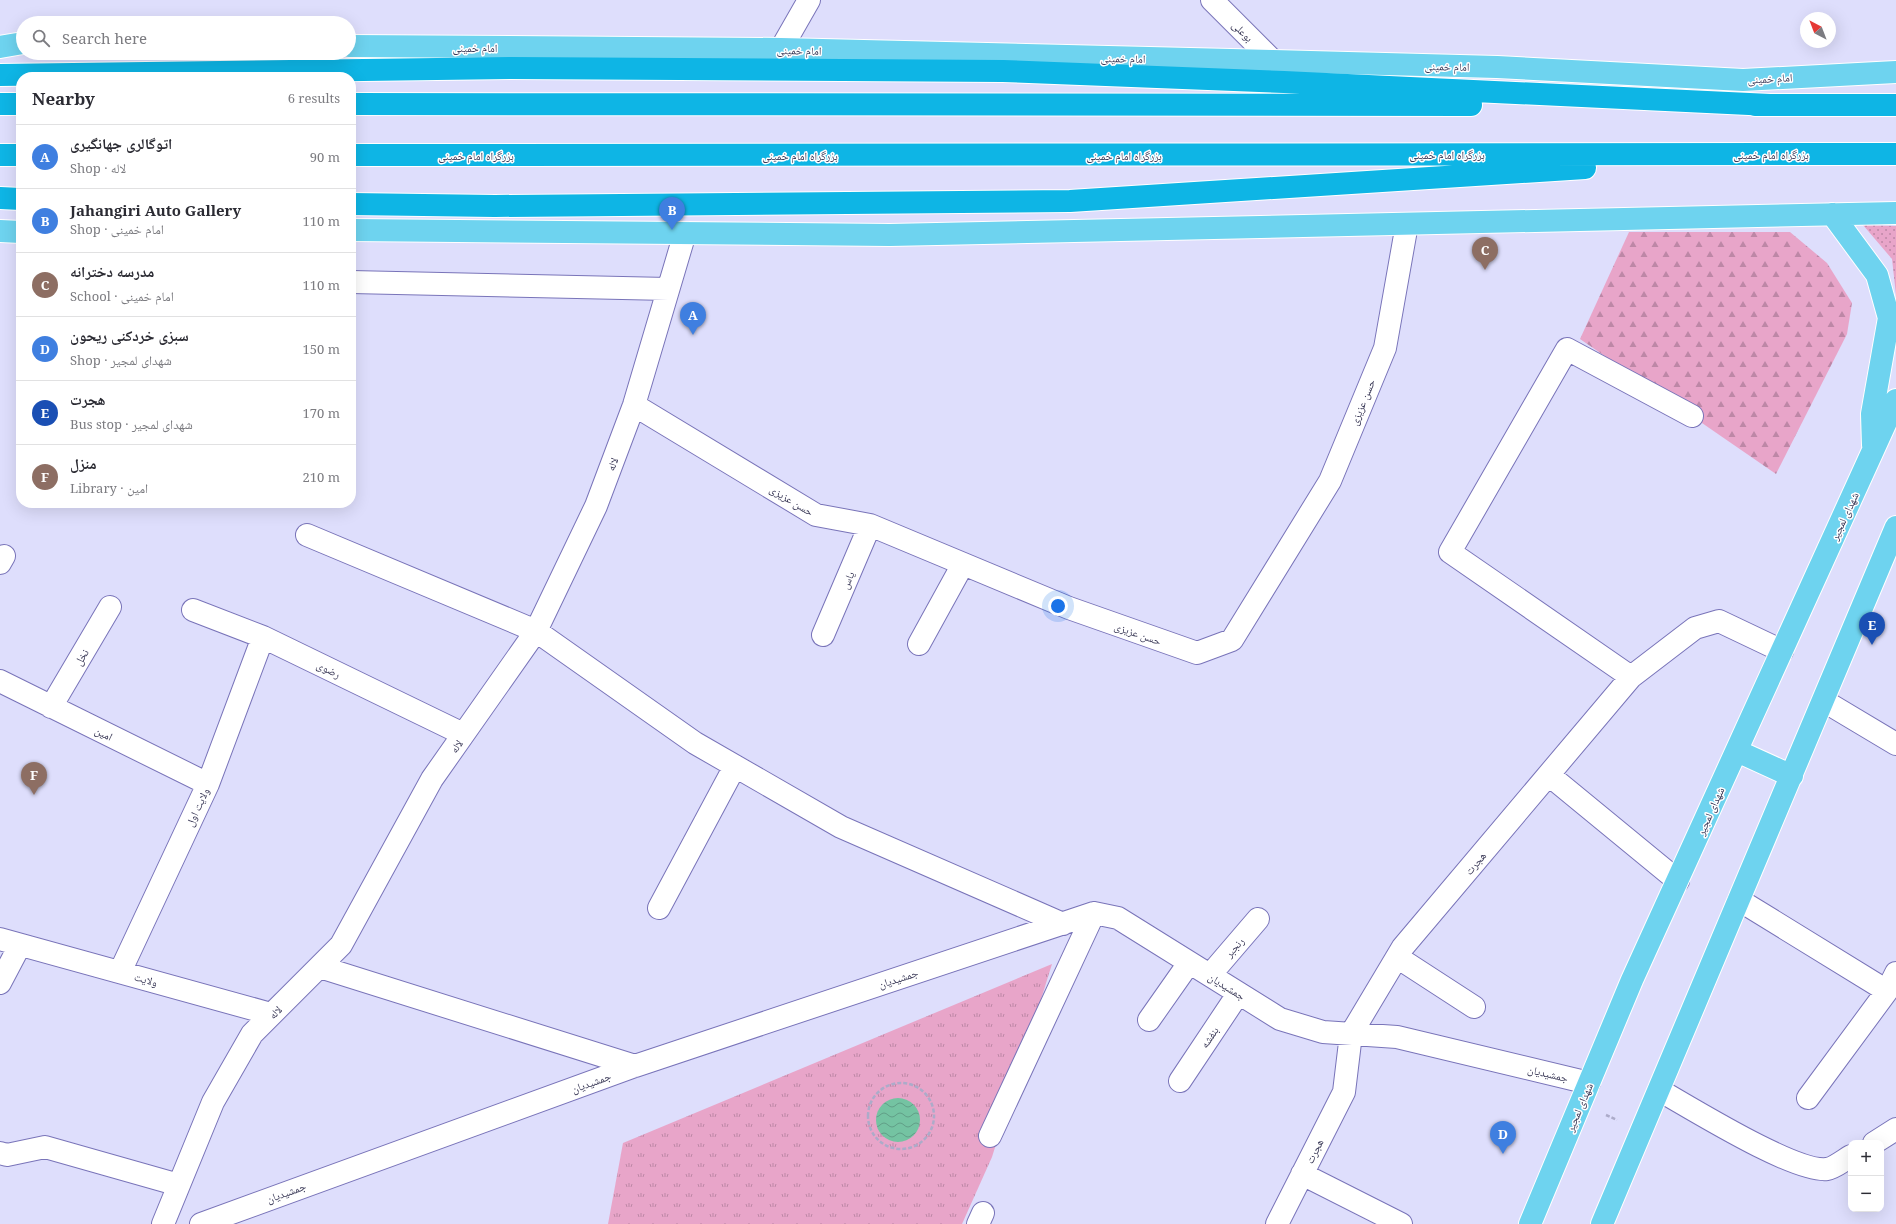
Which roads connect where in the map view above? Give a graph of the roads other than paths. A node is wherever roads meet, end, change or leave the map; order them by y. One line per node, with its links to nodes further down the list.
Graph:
1 (809, 0): 6 (street)
2 (1212, 0): 7 (street, بوعلی)
3 (16, 44): 5 (main road)
4 (356, 46): 6 (main road, امام خمینی)
5 (0, 47)
6 (781, 49): 7 (main road, امام خمینی)
7 (1273, 61): 9 (main road, امام خمینی)
8 (219, 72): 15 (highway)
9 (1896, 72)
10 (0, 75): 11 (highway)
11 (16, 75)
12 (0, 104): 13 (highway)
13 (16, 104)
14 (356, 104): 15 (highway)
15 (1770, 105): 16 (highway)
16 (1896, 105)
17 (1800, 154): 18 (highway, بزرگراه امام خمینی); 21 (highway, بزرگراه امام خمینی); 24 (highway)
18 (1896, 154)
19 (0, 155): 20 (highway)
20 (16, 155)
21 (356, 155)
22 (0, 198): 23 (highway)
23 (16, 199)
24 (356, 204)
25 (1896, 213): 26 (main road)
26 (1832, 214): 27 (main road); 37 (main road)
27 (1407, 224): 31 (main road); 41 (street, حسن عزیزی)
28 (356, 230): 31 (main road)
29 (0, 231): 30 (main road)
30 (16, 232)
31 (685, 233): 33 (street, لاله)
32 (356, 282): 33 (street)
33 (668, 289): 35 (street, لاله)
34 (1896, 400): 37 (main road, شهدای لمجیر)
35 (634, 405): 38 (street, حسن عزیزی); 44 (street, لاله)
36 (1692, 416): 49 (street)
37 (1873, 451): 48 (main road, شهدای لمجیر)
38 (870, 525): 41 (street, حسن عزیزی); 45 (street, یاس)
39 (1896, 527): 51 (main road)
40 (307, 535): 44 (street)
41 (963, 564): 47 (street)
42 (110, 608): 52 (street, نخل)
43 (193, 610): 46 (street, رضوی)
44 (536, 631): 53 (street, لاله); 56 (street)
45 (823, 635)
46 (263, 637): 53 (street, رضوی); 59 (street, ولایت اول)
47 (919, 644)
48 (1782, 651): 49 (street, هجرت); 55 (main road, شهدای لمجیر)
49 (1631, 677): 57 (street, هجرت)
50 (0, 681): 52 (street, امین)
51 (1824, 701): 54 (street); 58 (main road)
52 (51, 707): 59 (street, امین)
53 (463, 734): 69 (street, لاله)
54 (1896, 744)
55 (1737, 750): 58 (main road); 60 (main road, شهدای لمجیر)
56 (735, 766): 62 (street); 65 (street)
57 (1549, 775): 60 (street); 67 (street, هجرت)
58 (1792, 776): 61 (main road)
59 (208, 784): 70 (street, ولایت اول)
60 (1678, 881): 81 (main road, شهدای لمجیر)
61 (1739, 900): 72 (street); 82 (main road)
62 (659, 908)
63 (1094, 914): 65 (street, جمشیدیان); 68 (street, جمشیدیان); 85 (street)
64 (1258, 919): 71 (street, رنجبر)
65 (1063, 924): 79 (street, جمشیدیان)
66 (10, 942): 70 (street, ولایت); 73 (street, ولایت)
67 (1397, 957): 75 (street); 78 (street, هجرت)
68 (1189, 963): 71 (street, جمشیدیان); 77 (street)
69 (320, 967): 76 (street, لاله); 79 (street)
70 (120, 972): 76 (street, ولایت)
71 (1210, 975): 74 (street, جمشیدیان)
72 (1891, 982): 83 (street)
73 (0, 983)
74 (1238, 994): 78 (street, جمشیدیان); 80 (street, بنفشه)
75 (1474, 1007)
76 (272, 1014): 90 (street, لاله)
77 (1149, 1020)
78 (1351, 1034): 81 (street, جمشیدیان); 89 (street, هجرت)
79 (635, 1066): 92 (street, جمشیدیان)
80 (1180, 1081)
81 (1589, 1083): 95 (main road, شهدای لمجیر)
82 (1659, 1090): 88 (street); 96 (main road)
83 (1808, 1098)
84 (1896, 1129): 86 (street)
85 (990, 1136)
86 (1879, 1140)
87 (0, 1153): 90 (street)
88 (1848, 1158)
89 (1302, 1174): 93 (street, هجرت); 94 (street)
90 (179, 1184): 91 (street, لاله)
91 (164, 1224)
92 (201, 1224)
93 (1277, 1224)
94 (1401, 1224)
95 (1530, 1224)
96 (1602, 1224)

